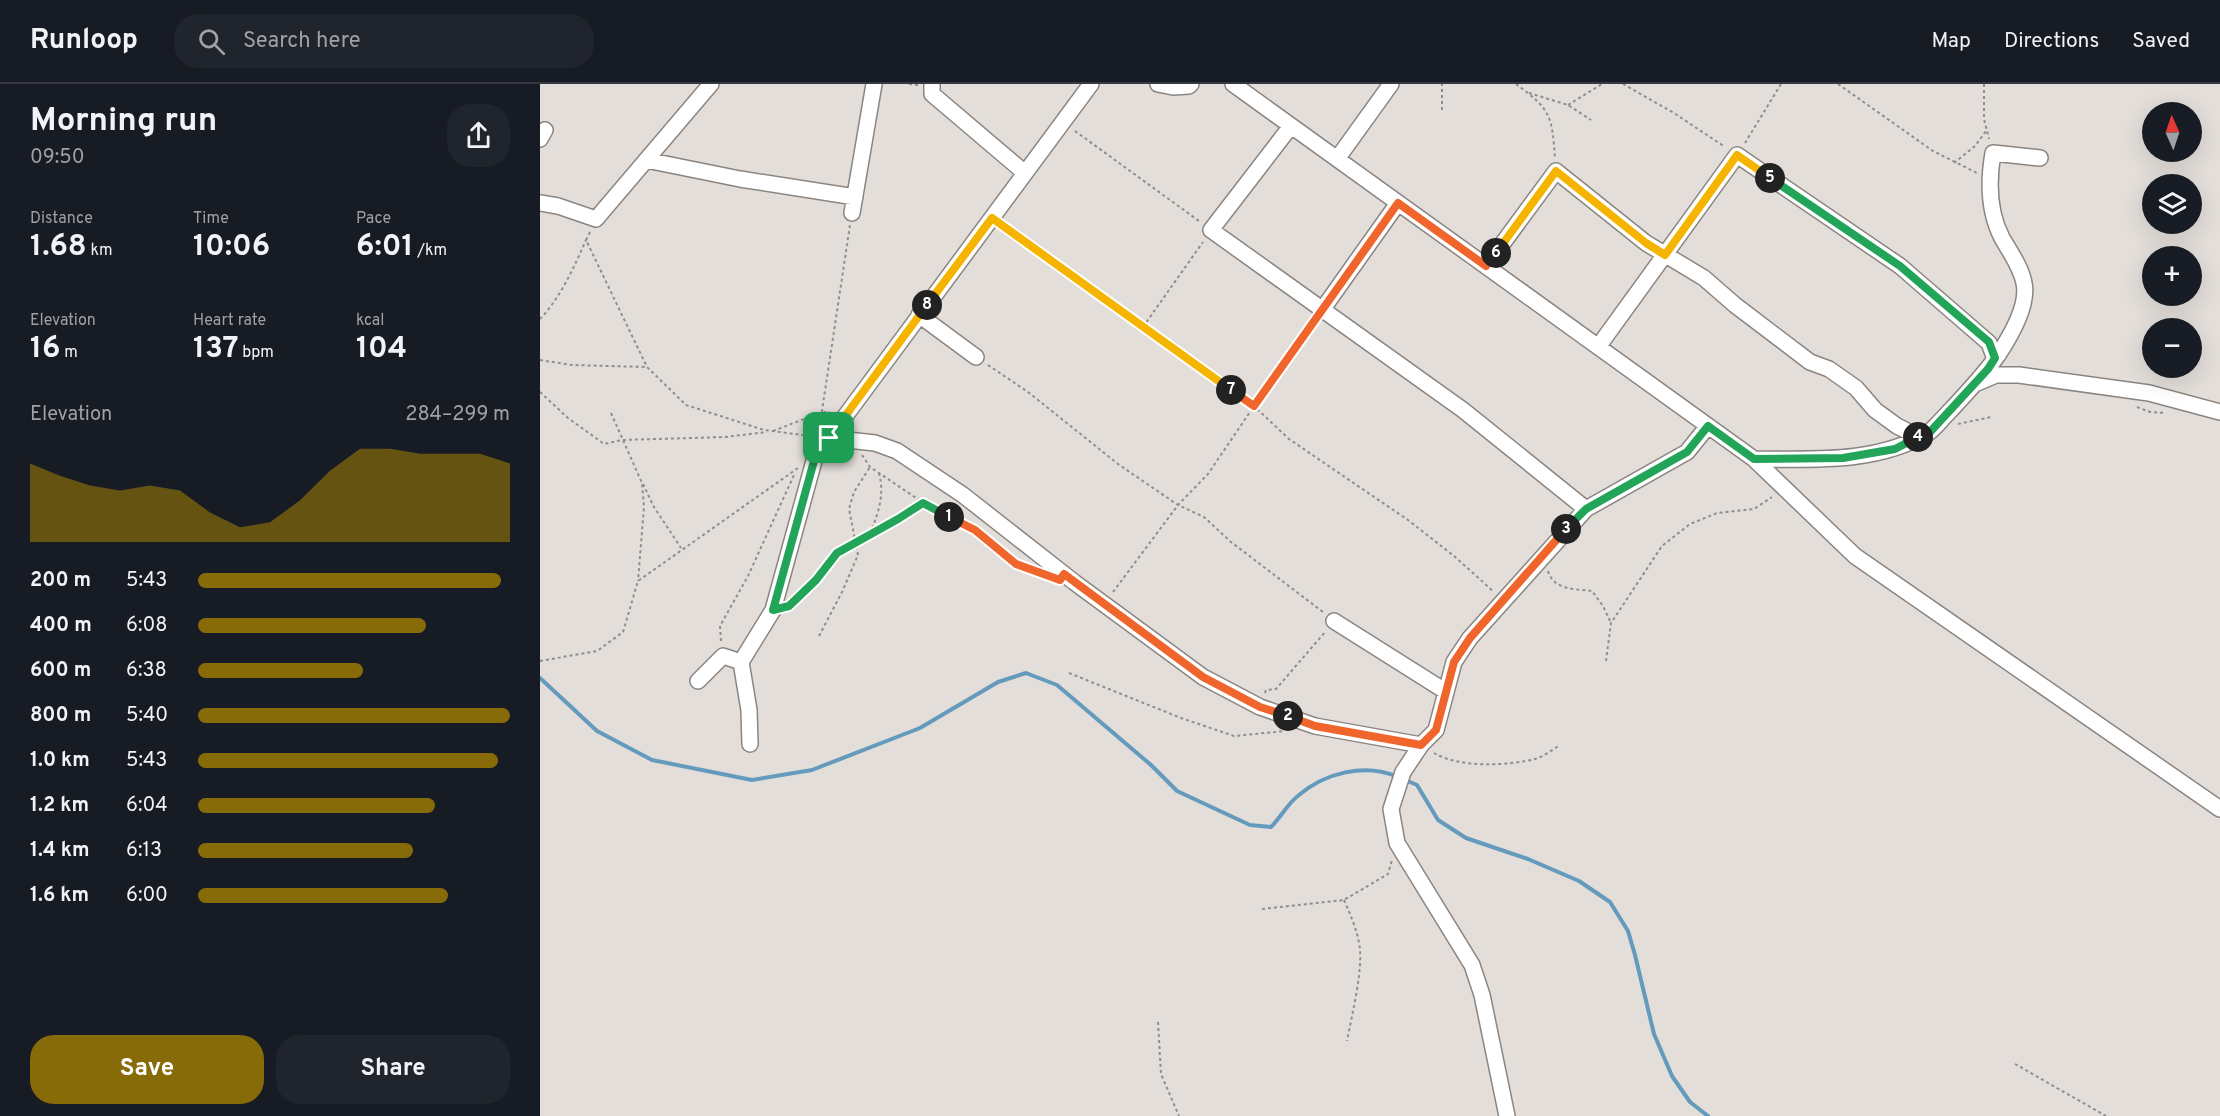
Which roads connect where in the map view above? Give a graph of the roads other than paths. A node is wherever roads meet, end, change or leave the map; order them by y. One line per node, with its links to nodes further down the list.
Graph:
1 (711, 84): 12 (street)
2 (874, 84): 14 (street)
3 (932, 84): 13 (street)
4 (1091, 84): 13 (street)
5 (1158, 84): 6 (street)
6 (1191, 84)
7 (1233, 84): 9 (street)
8 (1391, 84): 11 (street)
9 (1292, 126): 11 (street); 20 (street)
10 (2040, 158): 24 (street)
11 (1337, 159): 16 (street)
12 (646, 160): 14 (street); 15 (street)
13 (1025, 173): 21 (street)
14 (855, 197): 17 (street)
15 (540, 203)
16 (1398, 203): 19 (street); 20 (street)
17 (852, 213)
18 (1665, 255): 19 (street); 22 (street); 24 (street); 28 (street)
19 (1486, 266): 22 (street)
20 (1322, 310): 31 (street)
21 (919, 315): 23 (street); 29 (street)
22 (1598, 347): 27 (street)
23 (976, 357)
24 (1995, 358): 25 (street)
25 (1975, 384): 26 (street); 28 (street)
26 (2220, 412)
27 (1708, 426): 30 (street); 31 (street)
28 (1924, 434): 30 (street)
29 (829, 438): 33 (street); 37 (street)
30 (1754, 459): 38 (street)
31 (1586, 509): 35 (street)
32 (1334, 621): 35 (street)
33 (741, 662): 34 (street); 36 (street)
34 (698, 681)
35 (1445, 691): 37 (street)
36 (750, 744)
37 (1421, 745): 39 (street)
38 (2220, 809)
39 (1507, 1116)

